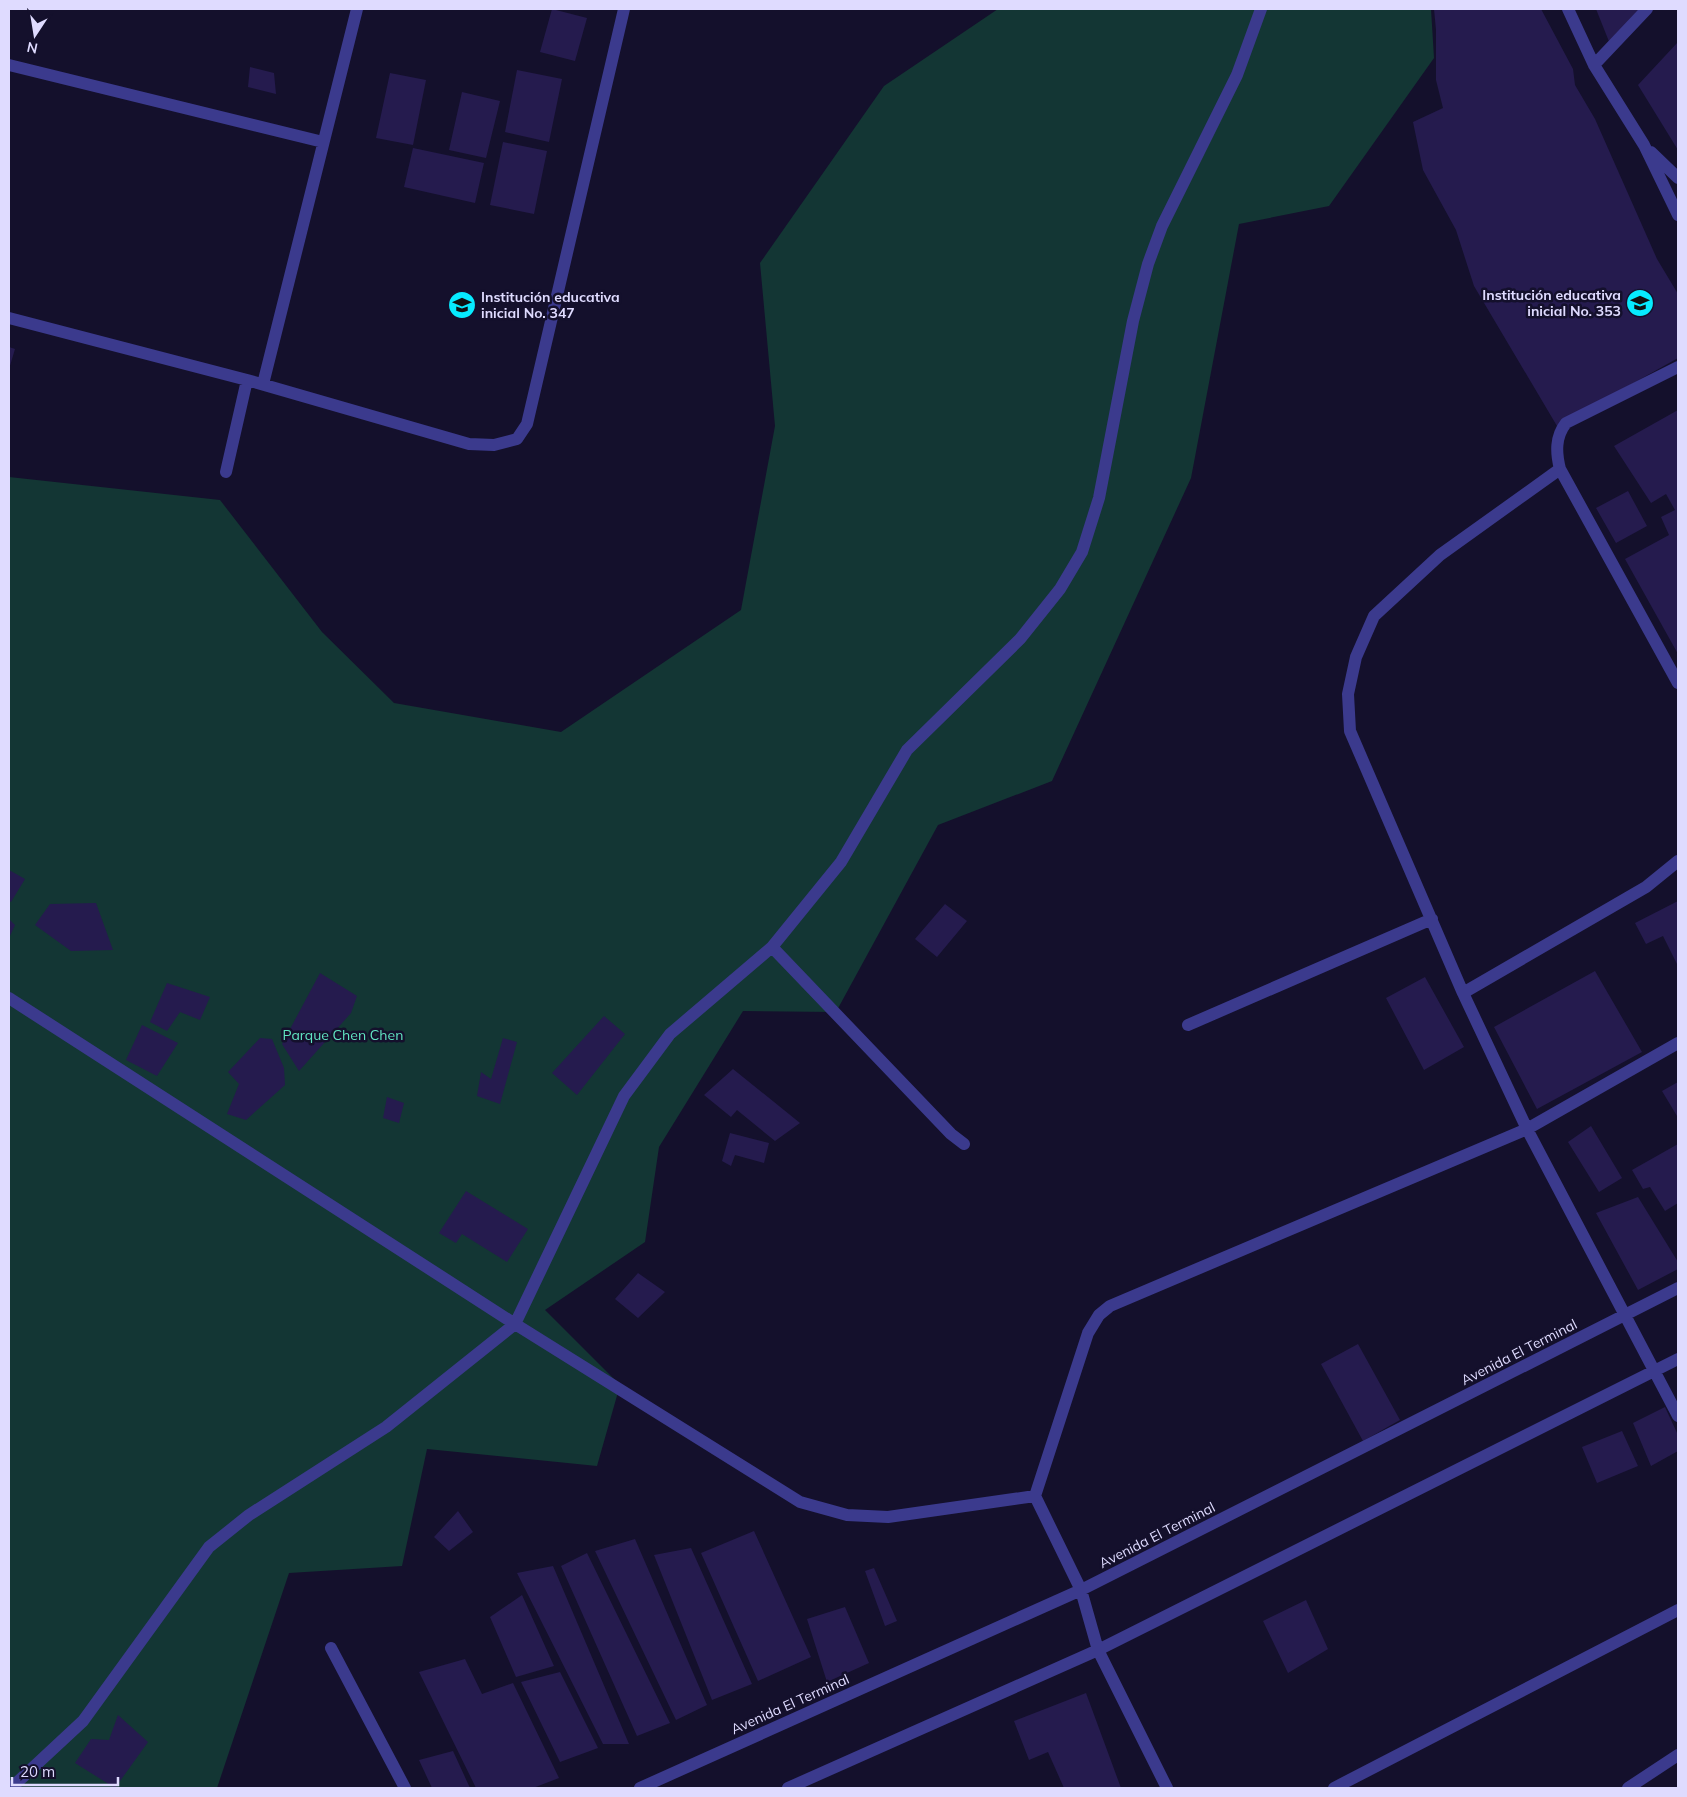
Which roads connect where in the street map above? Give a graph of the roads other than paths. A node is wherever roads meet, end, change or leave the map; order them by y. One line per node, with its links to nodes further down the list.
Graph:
1 (358, 9): 8 (street)
2 (624, 9): 15 (street)
3 (1260, 9): 21 (street)
4 (1568, 9): 7 (street)
5 (1647, 9): 7 (street)
6 (9, 65): 8 (street)
7 (1594, 65): 9 (street)
8 (322, 142): 15 (street)
9 (1644, 145): 10 (street); 11 (street)
10 (1678, 178)
11 (1678, 216)
12 (9, 318): 14 (street)
13 (1678, 367): 16 (street)
14 (247, 380): 15 (street); 17 (street)
15 (263, 384)
16 (1560, 469): 18 (street); 20 (street)
17 (226, 472)
18 (1678, 683)
19 (1678, 861): 22 (street)
20 (1432, 919): 22 (street); 24 (street)
21 (772, 947): 27 (street); 30 (street)
22 (1463, 993): 26 (street)
23 (9, 998): 30 (street)
24 (1188, 1025)
25 (1678, 1043): 26 (street)
26 (1527, 1129): 29 (street); 34 (street)
27 (964, 1144)
28 (1678, 1288): 29 (street, Avenida El Terminal)
29 (1624, 1316): 32 (street); 35 (street, Avenida El Terminal)
30 (515, 1324): 34 (street); 40 (street)
31 (1678, 1359): 32 (street)
32 (1655, 1372): 33 (street); 38 (street)
33 (1678, 1416)
34 (1035, 1496): 35 (street)
35 (1081, 1590): 38 (street); 42 (street, Avenida El Terminal)
36 (1678, 1610): 45 (street)
37 (331, 1648): 41 (street)
38 (1098, 1650): 43 (street); 44 (street)
39 (1678, 1755): 46 (street)
40 (11, 1788)
41 (405, 1788)
42 (640, 1788)
43 (788, 1788)
44 (1167, 1788)
45 (1334, 1788)
46 (1628, 1788)

